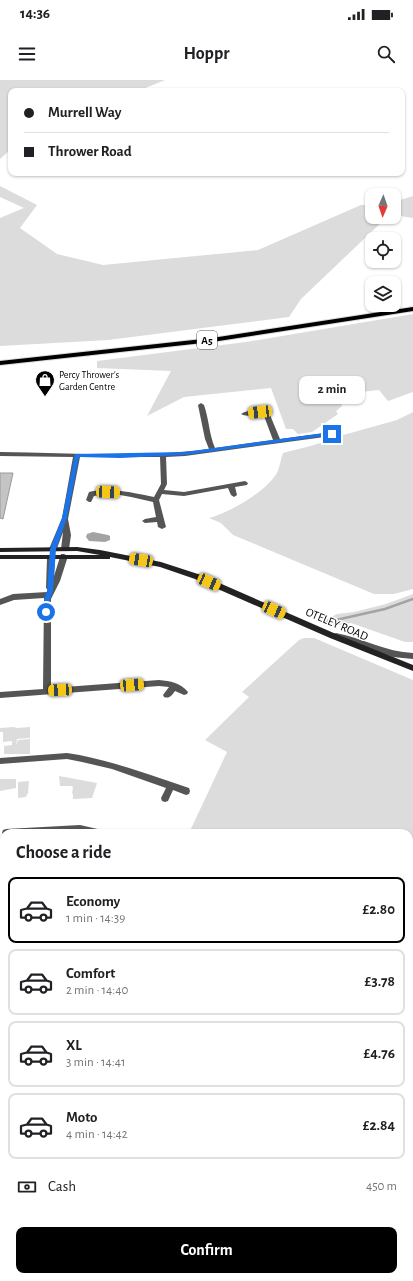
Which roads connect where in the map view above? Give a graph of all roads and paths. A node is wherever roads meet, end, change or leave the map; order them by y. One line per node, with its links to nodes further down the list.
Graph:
1 (413, 303): 3 (highway, A5)
2 (413, 309): 4 (highway, A5)
3 (0, 356)
4 (0, 363)
5 (200, 405): 9 (street)
6 (244, 414): 8 (street)
7 (332, 434): 8 (street)
8 (277, 441): 9 (street)
9 (212, 450): 12 (street)
10 (0, 454): 11 (street)
11 (77, 455): 12 (street); 19 (street)
12 (164, 455): 15 (street)
13 (245, 484): 14 (street)
14 (231, 486): 15 (street); 17 (street)
15 (161, 492): 18 (street)
16 (88, 495): 18 (street)
17 (234, 495)
18 (156, 500): 20 (street)
19 (65, 518): 23 (street); 25 (street)
20 (159, 518): 21 (street); 22 (street)
21 (145, 521)
22 (162, 527)
23 (53, 549): 24 (main road, OTELEY ROAD); 25 (main road, OTELEY ROAD); 27 (main road)
24 (0, 550)
25 (64, 553): 27 (main road, OTELEY ROAD); 28 (street); 30 (main road, OTELEY ROAD)
26 (0, 557): 27 (main road, OTELEY ROAD)
27 (51, 558): 28 (street)
28 (49, 593): 29 (street); 34 (street)
29 (0, 602)
30 (333, 636): 31 (street); 32 (main road, OTELEY ROAD)
31 (413, 656)
32 (413, 668)
33 (174, 686): 34 (street); 35 (street); 37 (street)
34 (47, 691): 36 (street)
35 (184, 692)
36 (0, 695)
37 (167, 695)
38 (0, 761): 39 (street)
39 (171, 786): 40 (street); 41 (street)
40 (186, 791)
41 (165, 798)

